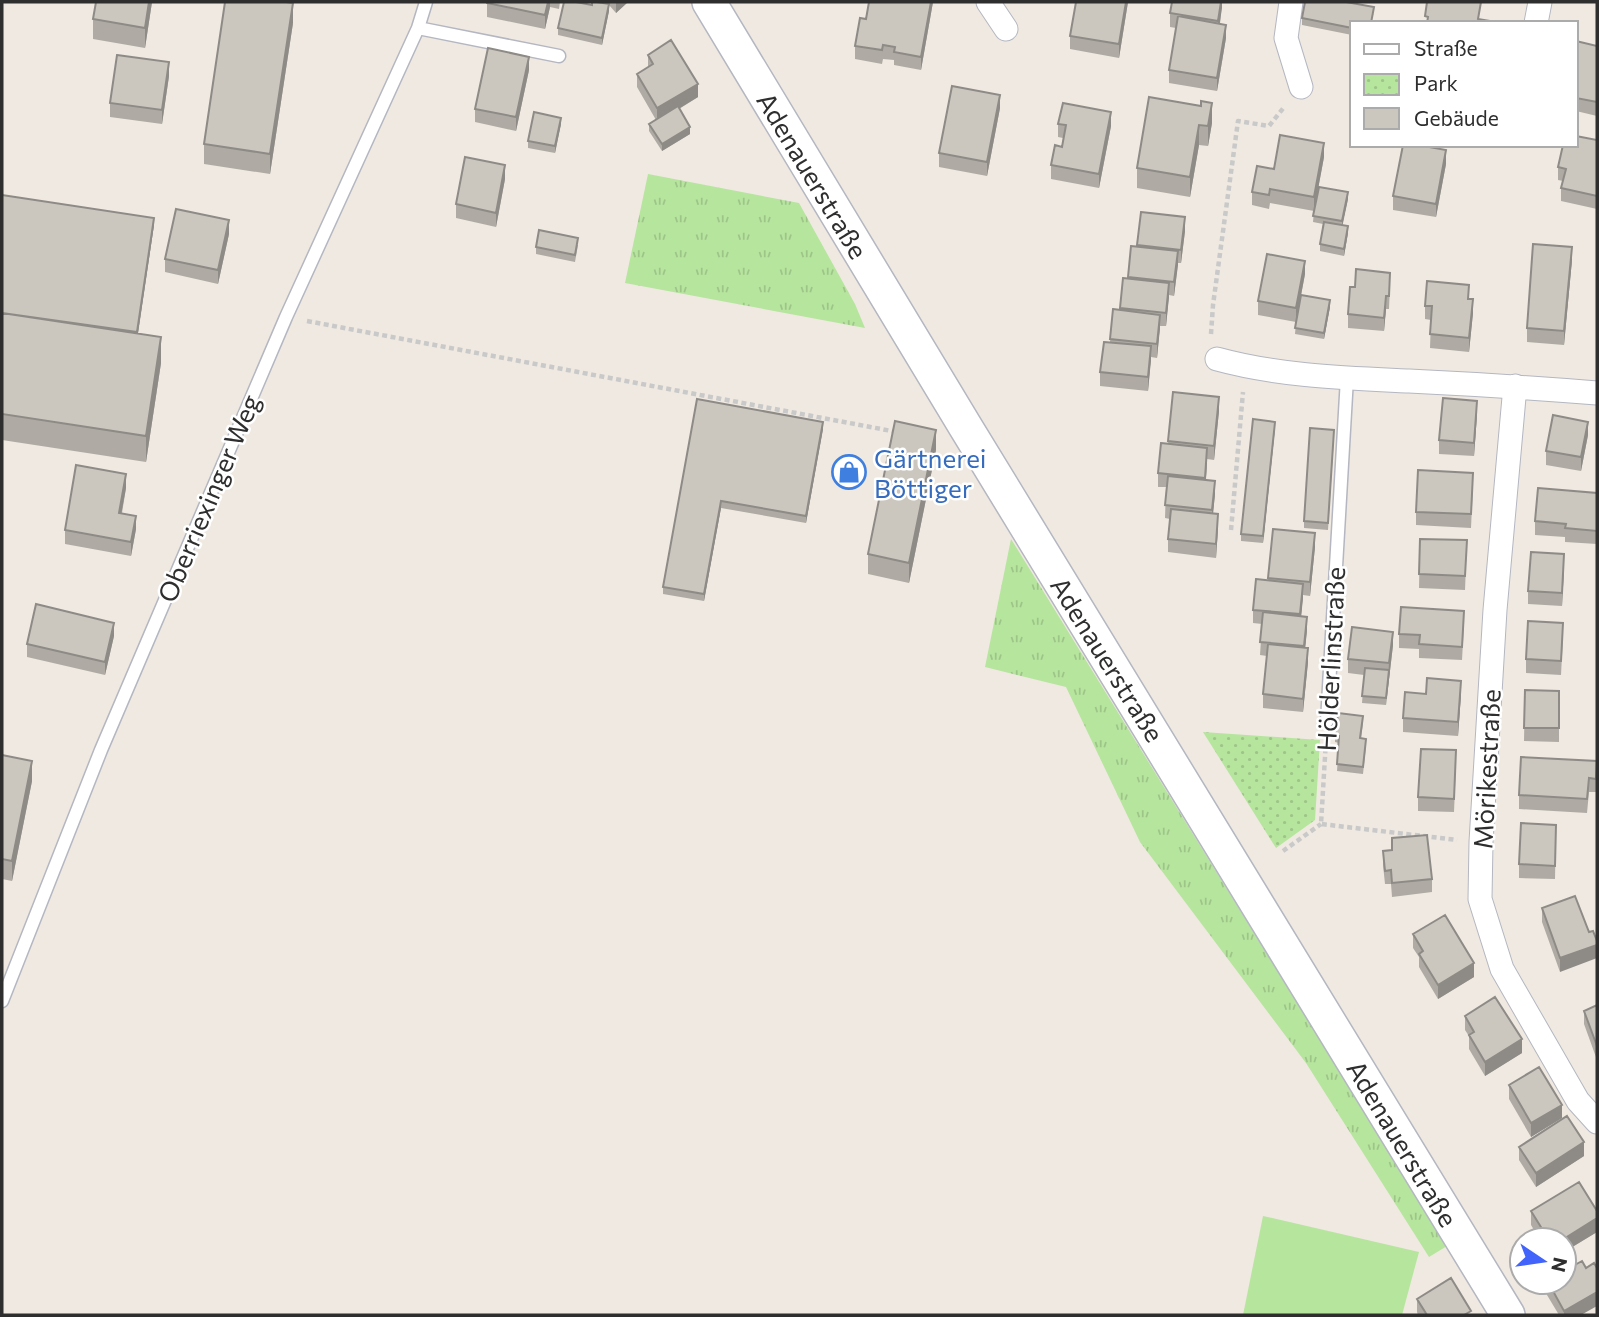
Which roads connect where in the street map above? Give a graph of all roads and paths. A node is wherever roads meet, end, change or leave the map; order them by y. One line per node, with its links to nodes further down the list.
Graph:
1 (426, 2): 7 (lane, Oberriexinger Weg)
2 (709, 2): 25 (main road, Adenauerstraße)
3 (988, 2): 8 (street)
4 (1291, 2): 10 (street)
5 (1540, 2): 6 (street)
6 (1536, 21)
7 (418, 28): 9 (lane); 11 (lane, Oberriexinger Weg)
8 (1006, 29)
9 (559, 56)
10 (1301, 87): 12 (path)
11 (286, 317): 17 (path); 23 (lane, Oberriexinger Weg)
12 (1217, 359): 13 (street)
13 (1245, 367): 14 (street); 18 (path)
14 (1347, 378): 15 (street); 19 (lane, Hölderlinstraße)
15 (1514, 386): 16 (street); 24 (street, Mörikestraße)
16 (1597, 393)
17 (904, 433)
18 (1231, 530)
19 (1327, 721): 20 (path, Hölderlinstraße)
20 (1321, 824): 21 (path); 22 (path)
21 (1462, 840)
22 (1283, 851)
23 (2, 1001)
24 (1597, 1122)
25 (1508, 1315)

